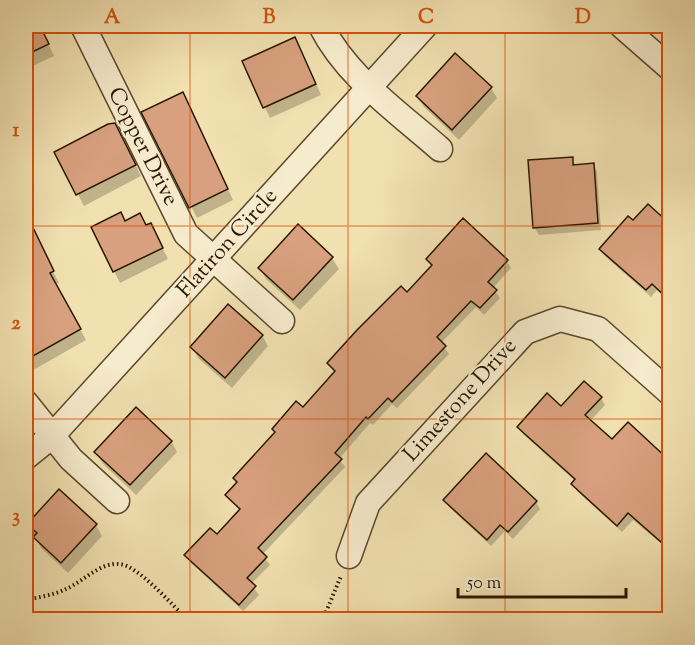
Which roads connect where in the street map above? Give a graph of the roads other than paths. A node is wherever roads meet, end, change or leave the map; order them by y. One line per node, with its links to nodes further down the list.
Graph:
1 (83, 26): 8 (street, Copper Drive)
2 (321, 26): 6 (street)
3 (425, 26): 6 (street, Flatiron Circle)
4 (622, 26): 5 (street)
5 (669, 68)
6 (370, 86): 7 (street); 8 (street, Flatiron Circle)
7 (440, 149)
8 (214, 260): 9 (street, Copper Drive); 12 (street, Flatiron Circle)
9 (282, 321)
10 (669, 393): 15 (street, Limestone Drive)
11 (26, 402): 12 (street)
12 (52, 436): 13 (street, Flatiron Circle); 14 (street)
13 (26, 457)
14 (117, 501)
15 (350, 556)

